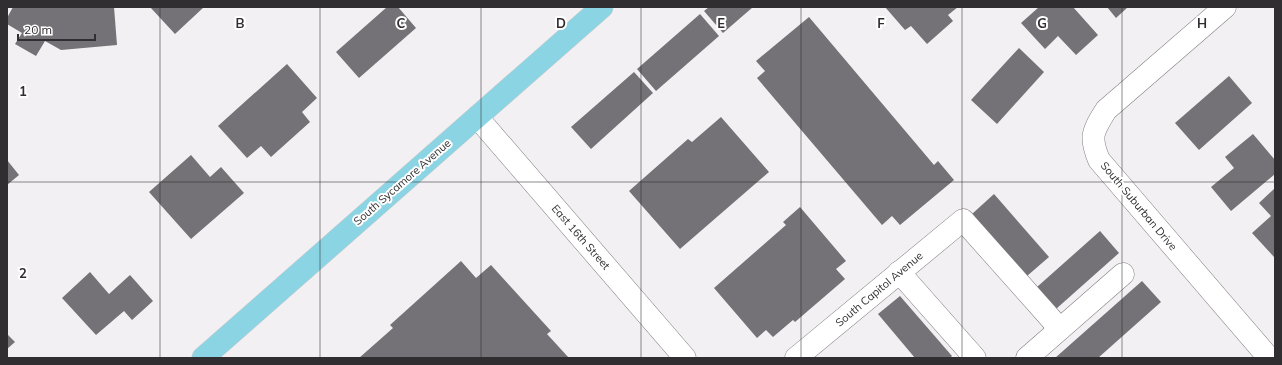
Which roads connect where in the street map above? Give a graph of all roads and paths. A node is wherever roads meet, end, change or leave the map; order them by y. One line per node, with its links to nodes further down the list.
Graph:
1 (602, 7): 3 (main road, South Sycamore Avenue)
2 (1225, 7): 12 (street, South Suburban Drive)
3 (476, 117): 7 (main road, South Sycamore Avenue); 8 (street, East 16th Street)
4 (899, 272): 6 (street, South Capitol Avenue); 9 (street, South Capitol Avenue); 10 (street)
5 (1123, 274): 6 (street)
6 (1060, 329): 11 (street)
7 (203, 358)
8 (685, 358)
9 (796, 358)
10 (975, 358)
11 (1027, 358)
12 (1269, 358)

